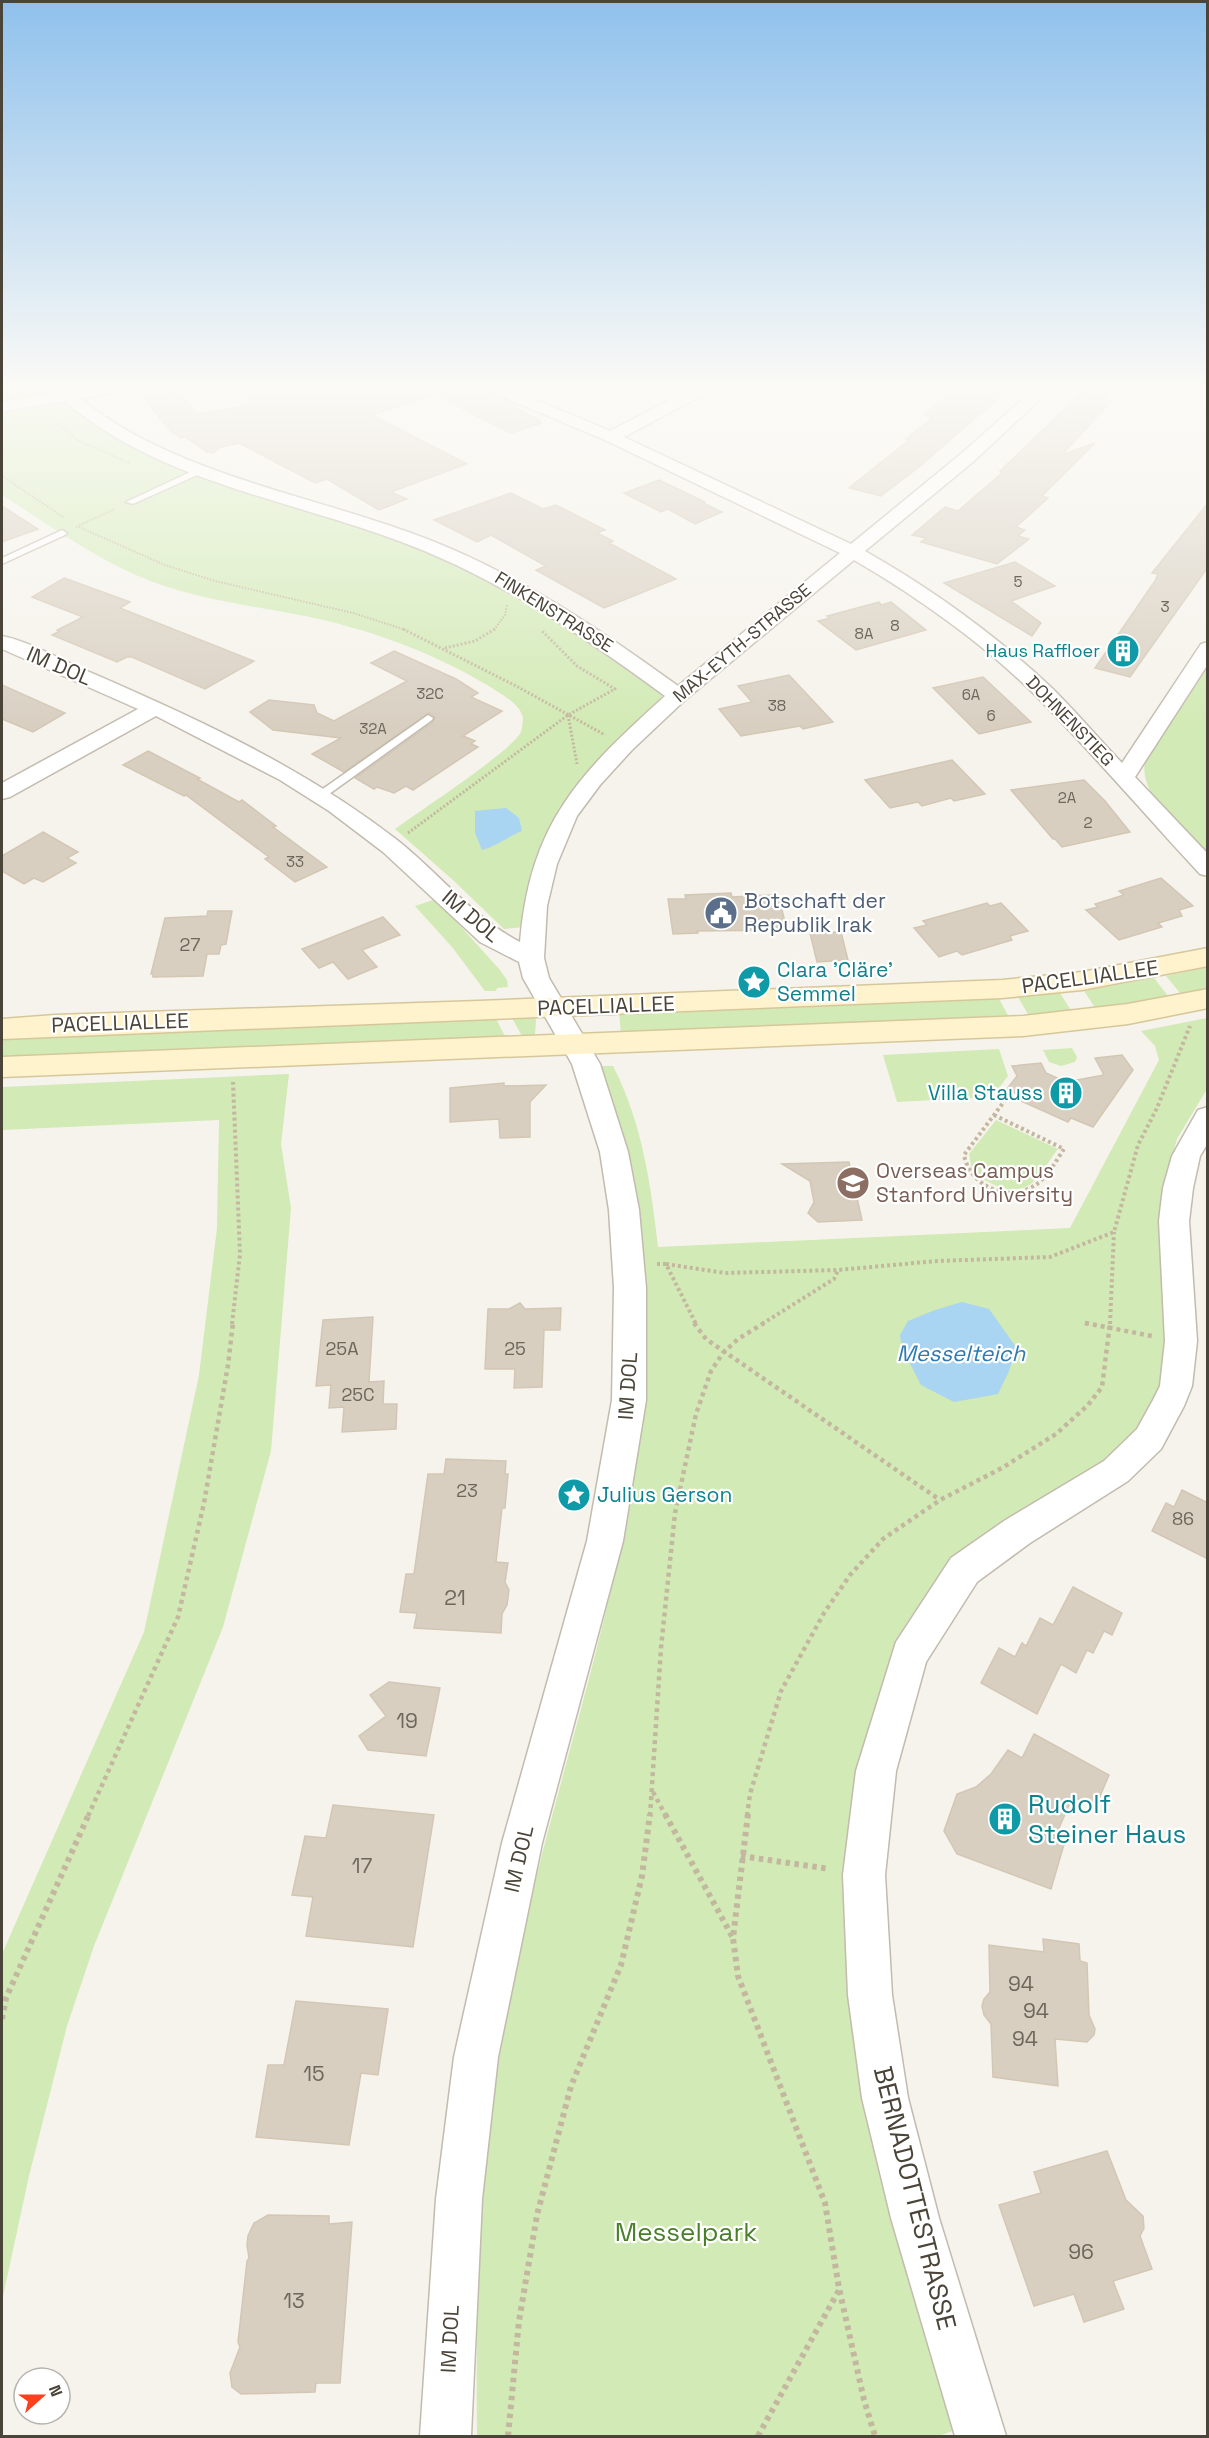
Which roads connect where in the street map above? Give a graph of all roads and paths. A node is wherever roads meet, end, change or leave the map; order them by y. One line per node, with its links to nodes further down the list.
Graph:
1 (41, 502): 14 (path)
2 (294, 502): 15 (street, FINKENSTRASSE)
3 (747, 502): 6 (street, DOHNENSTIEG)
4 (914, 502): 6 (street, MAX-EYTH-STRASSE)
5 (62, 533): 7 (lane)
6 (852, 552): 15 (street, MAX-EYTH-STRASSE); 19 (street, DOHNENSTIEG)
7 (2, 561)
8 (499, 599): 9 (path)
9 (507, 604): 10 (path); 14 (path)
10 (515, 610)
11 (537, 626): 17 (path)
12 (2, 642): 16 (street, IM DOL)
13 (1208, 648): 20 (street)
14 (444, 649): 17 (path)
15 (678, 696): 21 (street, MAX-EYTH-STRASSE)
16 (155, 708): 23 (street); 24 (street, IM DOL)
17 (568, 715): 21 (path); 25 (path)
18 (429, 718): 24 (lane)
19 (1086, 737): 20 (street); 22 (street, DOHNENSTIEG)
20 (1145, 741): 22 (street)
21 (624, 745): 28 (street, MAX-EYTH-STRASSE)
22 (1124, 777): 26 (street, DOHNENSTIEG)
23 (2, 792)
24 (321, 795): 28 (street, IM DOL)
25 (402, 838)
26 (1208, 869)
27 (1208, 957): 29 (street, PACELLIALLEE)
28 (531, 958): 31 (street, IM DOL)
29 (1066, 983): 30 (street, PACELLIALLEE); 33 (street)
30 (1002, 990): 31 (street, PACELLIALLEE); 34 (street)
31 (553, 1008): 35 (street, PACELLIALLEE); 36 (street, IM DOL)
32 (1200, 1008): 33 (street, PACELLIALLEE); 44 (path)
33 (1089, 1020): 34 (street, PACELLIALLEE)
34 (1023, 1026): 36 (street, PACELLIALLEE)
35 (2, 1029)
36 (575, 1045): 37 (street, PACELLIALLEE); 55 (street, IM DOL)
37 (2, 1067)
38 (234, 1072): 53 (path)
39 (1006, 1099): 40 (path)
40 (994, 1115): 40 (path)
41 (1208, 1117): 58 (street, BERNADOTTESTRASSE)
42 (649, 1263): 43 (path)
43 (666, 1264): 44 (path); 47 (path)
44 (838, 1270): 47 (path)
45 (1084, 1323): 46 (path)
46 (1138, 1333)
47 (723, 1353): 48 (path); 49 (path)
48 (940, 1500)
49 (653, 1792): 52 (path); 56 (path)
50 (741, 1856): 51 (path)
51 (834, 1870)
52 (733, 1938)
53 (2, 2019)
54 (839, 2288): 57 (path)
55 (446, 2436)
56 (508, 2436)
57 (758, 2436)
58 (980, 2436)

